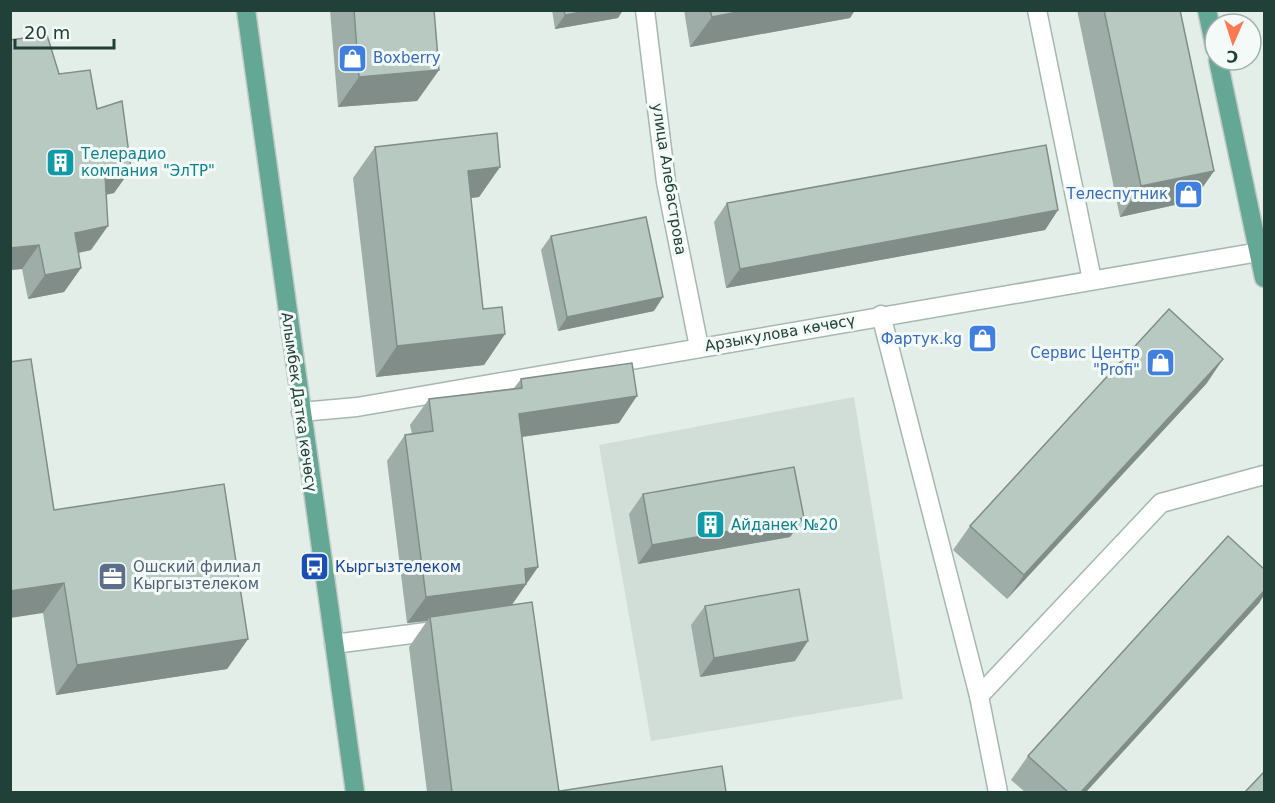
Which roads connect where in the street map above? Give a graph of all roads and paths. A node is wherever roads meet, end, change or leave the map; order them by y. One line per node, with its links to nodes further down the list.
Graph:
1 (246, 10): 10 (main road, Алымбек Датка көчөсү)
2 (645, 10): 9 (street, улица Алебастрова)
3 (1036, 10): 7 (street)
4 (1221, 72): 5 (main road)
5 (1259, 252): 6 (main road); 7 (street, Арзыкулова көчөсү)
6 (1264, 278)
7 (1092, 280): 8 (street, Арзыкулова көчөсү)
8 (881, 315): 9 (street, Арзыкулова көчөсү); 14 (street)
9 (699, 347): 10 (street, Арзыкулова көчөсү)
10 (301, 412): 13 (main road, Алымбек Датка көчөсү)
11 (1264, 475): 14 (street)
12 (456, 628): 13 (street)
13 (334, 644): 15 (main road, Алымбек Датка көчөсү)
14 (979, 696): 16 (street)
15 (355, 792)
16 (999, 792)

